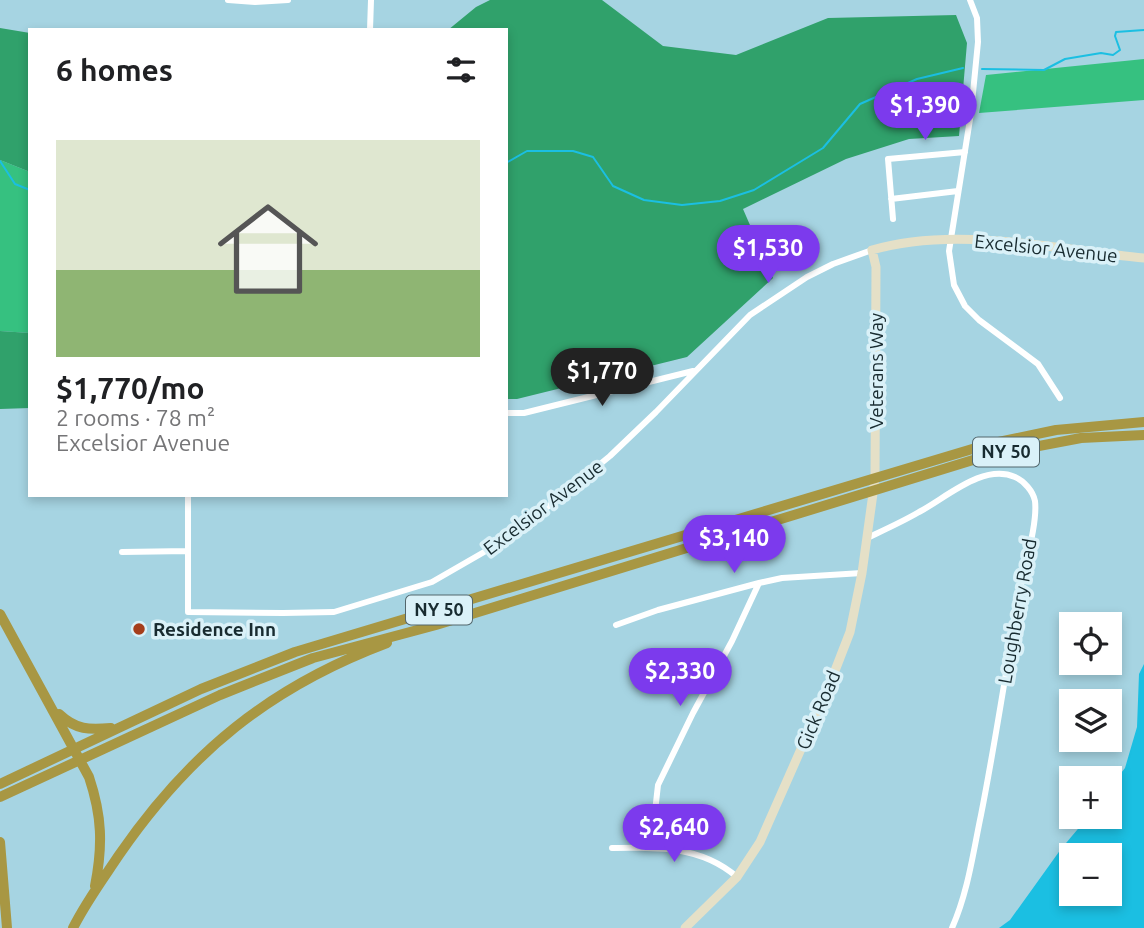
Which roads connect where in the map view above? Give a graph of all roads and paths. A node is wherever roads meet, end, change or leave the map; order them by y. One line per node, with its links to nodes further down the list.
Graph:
1 (231, 0): 2 (street)
2 (288, 0)
3 (371, 0): 5 (street)
4 (970, 0): 6 (street)
5 (370, 28)
6 (965, 152): 7 (street); 8 (street)
7 (958, 191): 8 (street); 10 (street)
8 (891, 199): 9 (street)
9 (893, 219)
10 (951, 239): 11 (street, Excelsior Avenue); 12 (street, Excelsior Avenue); 14 (street)
11 (873, 250): 13 (street, Excelsior Avenue); 18 (street, Veterans Way)
12 (1144, 258)
13 (695, 371): 15 (street); 22 (street, Excelsior Avenue)
14 (1060, 398)
15 (508, 413)
16 (1144, 422): 18 (highway, NY 50)
17 (1144, 435): 19 (highway, NY 50)
18 (875, 479): 19 (street, Veterans Way); 30 (highway, NY 50)
19 (872, 492): 21 (street, Gick Road); 27 (highway, NY 50)
20 (188, 497): 22 (street, Excelsior Avenue)
21 (867, 538): 24 (street, Gick Road); 42 (street, Loughberry Road)
22 (188, 551): 23 (street)
23 (121, 552)
24 (862, 573): 25 (street); 37 (street, Gick Road)
25 (759, 583): 28 (street); 35 (street)
26 (0, 614): 29 (highway)
27 (436, 625): 31 (highway, NY 50); 38 (highway)
28 (615, 625)
29 (48, 703): 30 (highway); 31 (highway)
30 (121, 727): 31 (highway, NY 50)
31 (78, 754): 32 (highway, NY 50); 33 (highway, NY 50); 38 (highway)
32 (0, 783)
33 (0, 797)
34 (0, 842): 39 (highway)
35 (651, 847): 36 (street); 37 (street)
36 (612, 848)
37 (737, 877): 41 (street, Gick Road)
38 (94, 892): 40 (highway)
39 (7, 928)
40 (73, 928)
41 (685, 928)
42 (952, 928)

